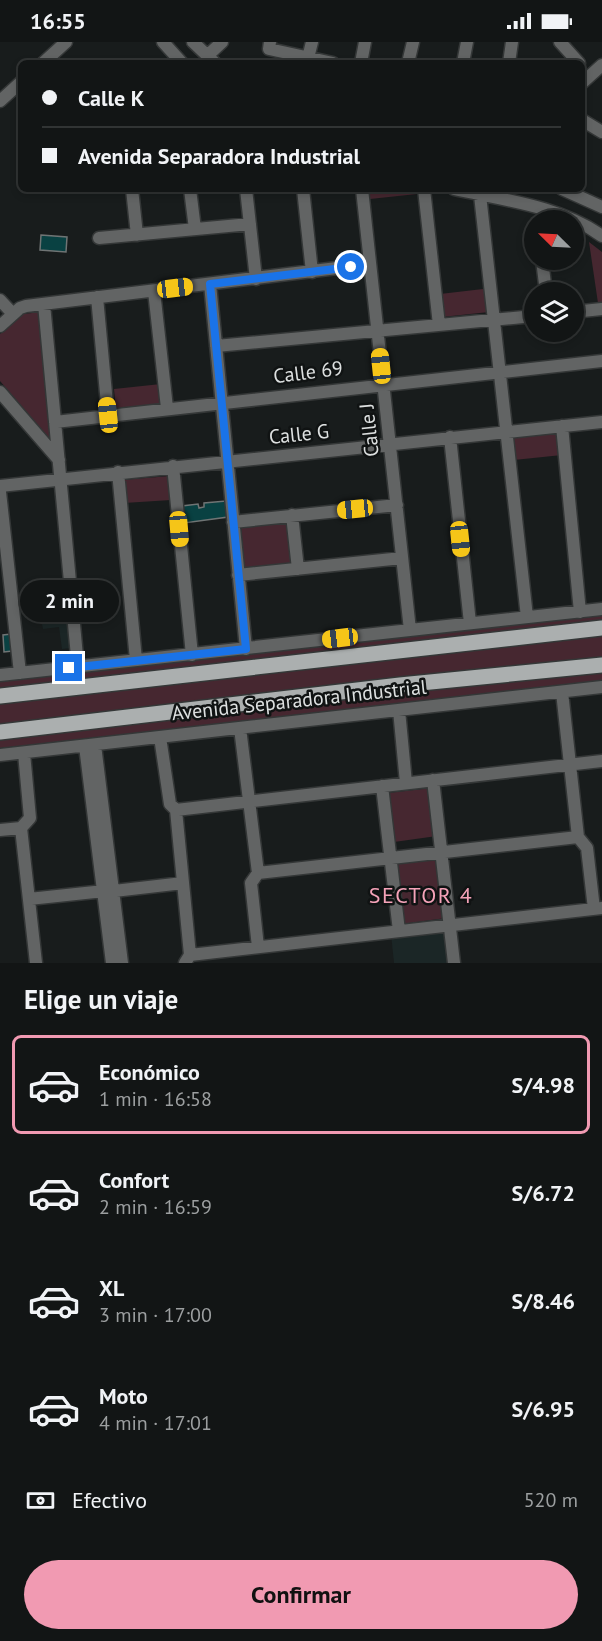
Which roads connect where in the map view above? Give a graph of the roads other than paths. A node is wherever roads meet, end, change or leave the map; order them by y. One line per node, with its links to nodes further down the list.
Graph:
1 (163, 42): 14 (street)
2 (193, 42): 15 (street)
3 (222, 42): 15 (street)
4 (312, 42): 12 (street)
5 (365, 42): 17 (street)
6 (413, 42): 18 (street)
7 (467, 42): 19 (street)
8 (512, 42): 20 (street)
9 (560, 42): 21 (street)
10 (63, 43): 13 (street)
11 (270, 46): 12 (street)
12 (308, 58): 16 (street)
13 (46, 60)
14 (180, 60)
15 (211, 60)
16 (318, 60)
17 (362, 60)
18 (409, 60)
19 (464, 60)
20 (509, 60)
21 (576, 60)
22 (602, 66): 23 (street)
23 (585, 75)
24 (18, 85): 25 (street)
25 (0, 101)
26 (585, 122): 27 (street)
27 (602, 132)
28 (132, 192): 42 (street)
29 (190, 192): 41 (street)
30 (246, 192): 40 (street)
31 (303, 192): 46 (street)
32 (362, 192): 45 (street, Calle J)
33 (424, 192): 58 (street)
34 (467, 192): 36 (street)
35 (569, 192): 38 (street)
36 (480, 195): 37 (street); 57 (street)
37 (535, 207): 39 (street); 43 (street)
38 (602, 207)
39 (535, 210)
40 (250, 224): 41 (street); 47 (street)
41 (195, 229): 42 (street)
42 (137, 235): 44 (street)
43 (602, 236)
44 (99, 238)
45 (370, 264): 46 (street); 60 (street, Calle J)
46 (312, 272): 47 (street)
47 (256, 279): 48 (street)
48 (210, 284): 49 (street); 61 (street)
49 (154, 291): 50 (street); 67 (street)
50 (97, 297): 52 (street); 68 (street)
51 (0, 300): 55 (street)
52 (44, 304): 55 (street); 69 (street)
53 (602, 309): 54 (street)
54 (584, 311)
55 (13, 314): 59 (street)
56 (524, 317): 57 (street)
57 (494, 319): 58 (street); 63 (street)
58 (439, 325): 60 (street)
59 (0, 326)
60 (377, 331): 61 (street); 64 (street, Calle J)
61 (216, 346): 66 (street)
62 (602, 361): 63 (street, Calle 69)
63 (500, 372): 64 (street, Calle 69); 72 (street)
64 (383, 383): 66 (street, Calle 69); 74 (street, Calle J)
65 (0, 392): 75 (street)
66 (222, 402): 67 (street, Calle 69); 76 (street)
67 (167, 408): 68 (street, Calle 69)
68 (108, 415): 69 (street, Calle 69)
69 (55, 422): 75 (street)
70 (602, 422): 71 (street, Calle G)
71 (562, 426): 72 (street, Calle G); 89 (street)
72 (507, 431): 73 (street, Calle G); 90 (street)
73 (450, 437): 74 (street, Calle G); 91 (street)
74 (390, 444): 76 (street, Calle G); 82 (street, Calle J)
75 (59, 460): 79 (street)
76 (227, 460): 77 (street, Calle G); 84 (street)
77 (173, 466): 78 (street, Calle G); 95 (street)
78 (118, 472): 79 (street, Calle G); 96 (street)
79 (60, 478): 80 (street, Calle G); 98 (street)
80 (0, 486)
81 (0, 492): 99 (street)
82 (397, 505): 83 (street); 85 (street, Calle J)
83 (292, 516): 84 (street); 86 (street)
84 (233, 522): 87 (street)
85 (402, 558): 86 (street); 93 (street, Calle J)
86 (298, 569): 87 (street)
87 (238, 575): 94 (street)
88 (602, 609): 89 (street)
89 (580, 612): 90 (street)
90 (527, 617): 91 (street)
91 (470, 623): 93 (street)
92 (602, 628): 103 (main road, Avenida Separadora Industrial)
93 (410, 630): 94 (street)
94 (246, 649): 95 (street)
95 (192, 655): 96 (street)
96 (136, 660): 98 (street)
97 (602, 665): 106 (main road, Avenida Separadora Industrial)
98 (78, 667): 99 (street)
99 (20, 673): 100 (street)
100 (0, 675)
101 (602, 687): 102 (street, Avenida Separadora Industrial)
102 (562, 692): 104 (street, Avenida Separadora Industrial); 112 (street)
103 (0, 696)
104 (399, 710): 105 (street, Avenida Separadora Industrial); 114 (street)
105 (240, 728): 107 (street, Avenida Separadora Industrial); 116 (street)
106 (0, 732)
107 (160, 737): 108 (street, Avenida Separadora Industrial); 117 (street)
108 (90, 746): 109 (street, Avenida Separadora Industrial); 125 (street)
109 (24, 753): 110 (street, Avenida Separadora Industrial); 118 (street)
110 (0, 755)
111 (602, 761): 112 (street)
112 (570, 764): 113 (street); 120 (street)
113 (433, 780): 114 (street); 121 (street)
114 (406, 783): 115 (street)
115 (382, 786): 116 (street); 122 (street)
116 (249, 801): 117 (street); 123 (street)
117 (176, 810): 124 (street)
118 (21, 828): 119 (street); 126 (street)
119 (0, 830)
120 (578, 837): 121 (street); 127 (street)
121 (441, 852): 122 (street); 128 (street)
122 (390, 858): 123 (street); 129 (street)
123 (258, 873): 130 (street)
124 (183, 883): 125 (street); 131 (street)
125 (109, 891): 126 (street); 133 (street); 134 (street)
126 (29, 899): 132 (street)
127 (598, 908): 128 (street)
128 (449, 925): 129 (street); 135 (street)
129 (399, 931): 130 (street)
130 (258, 947): 131 (street)
131 (188, 959)
132 (36, 963)
133 (112, 963)
134 (122, 963)
135 (454, 963)

